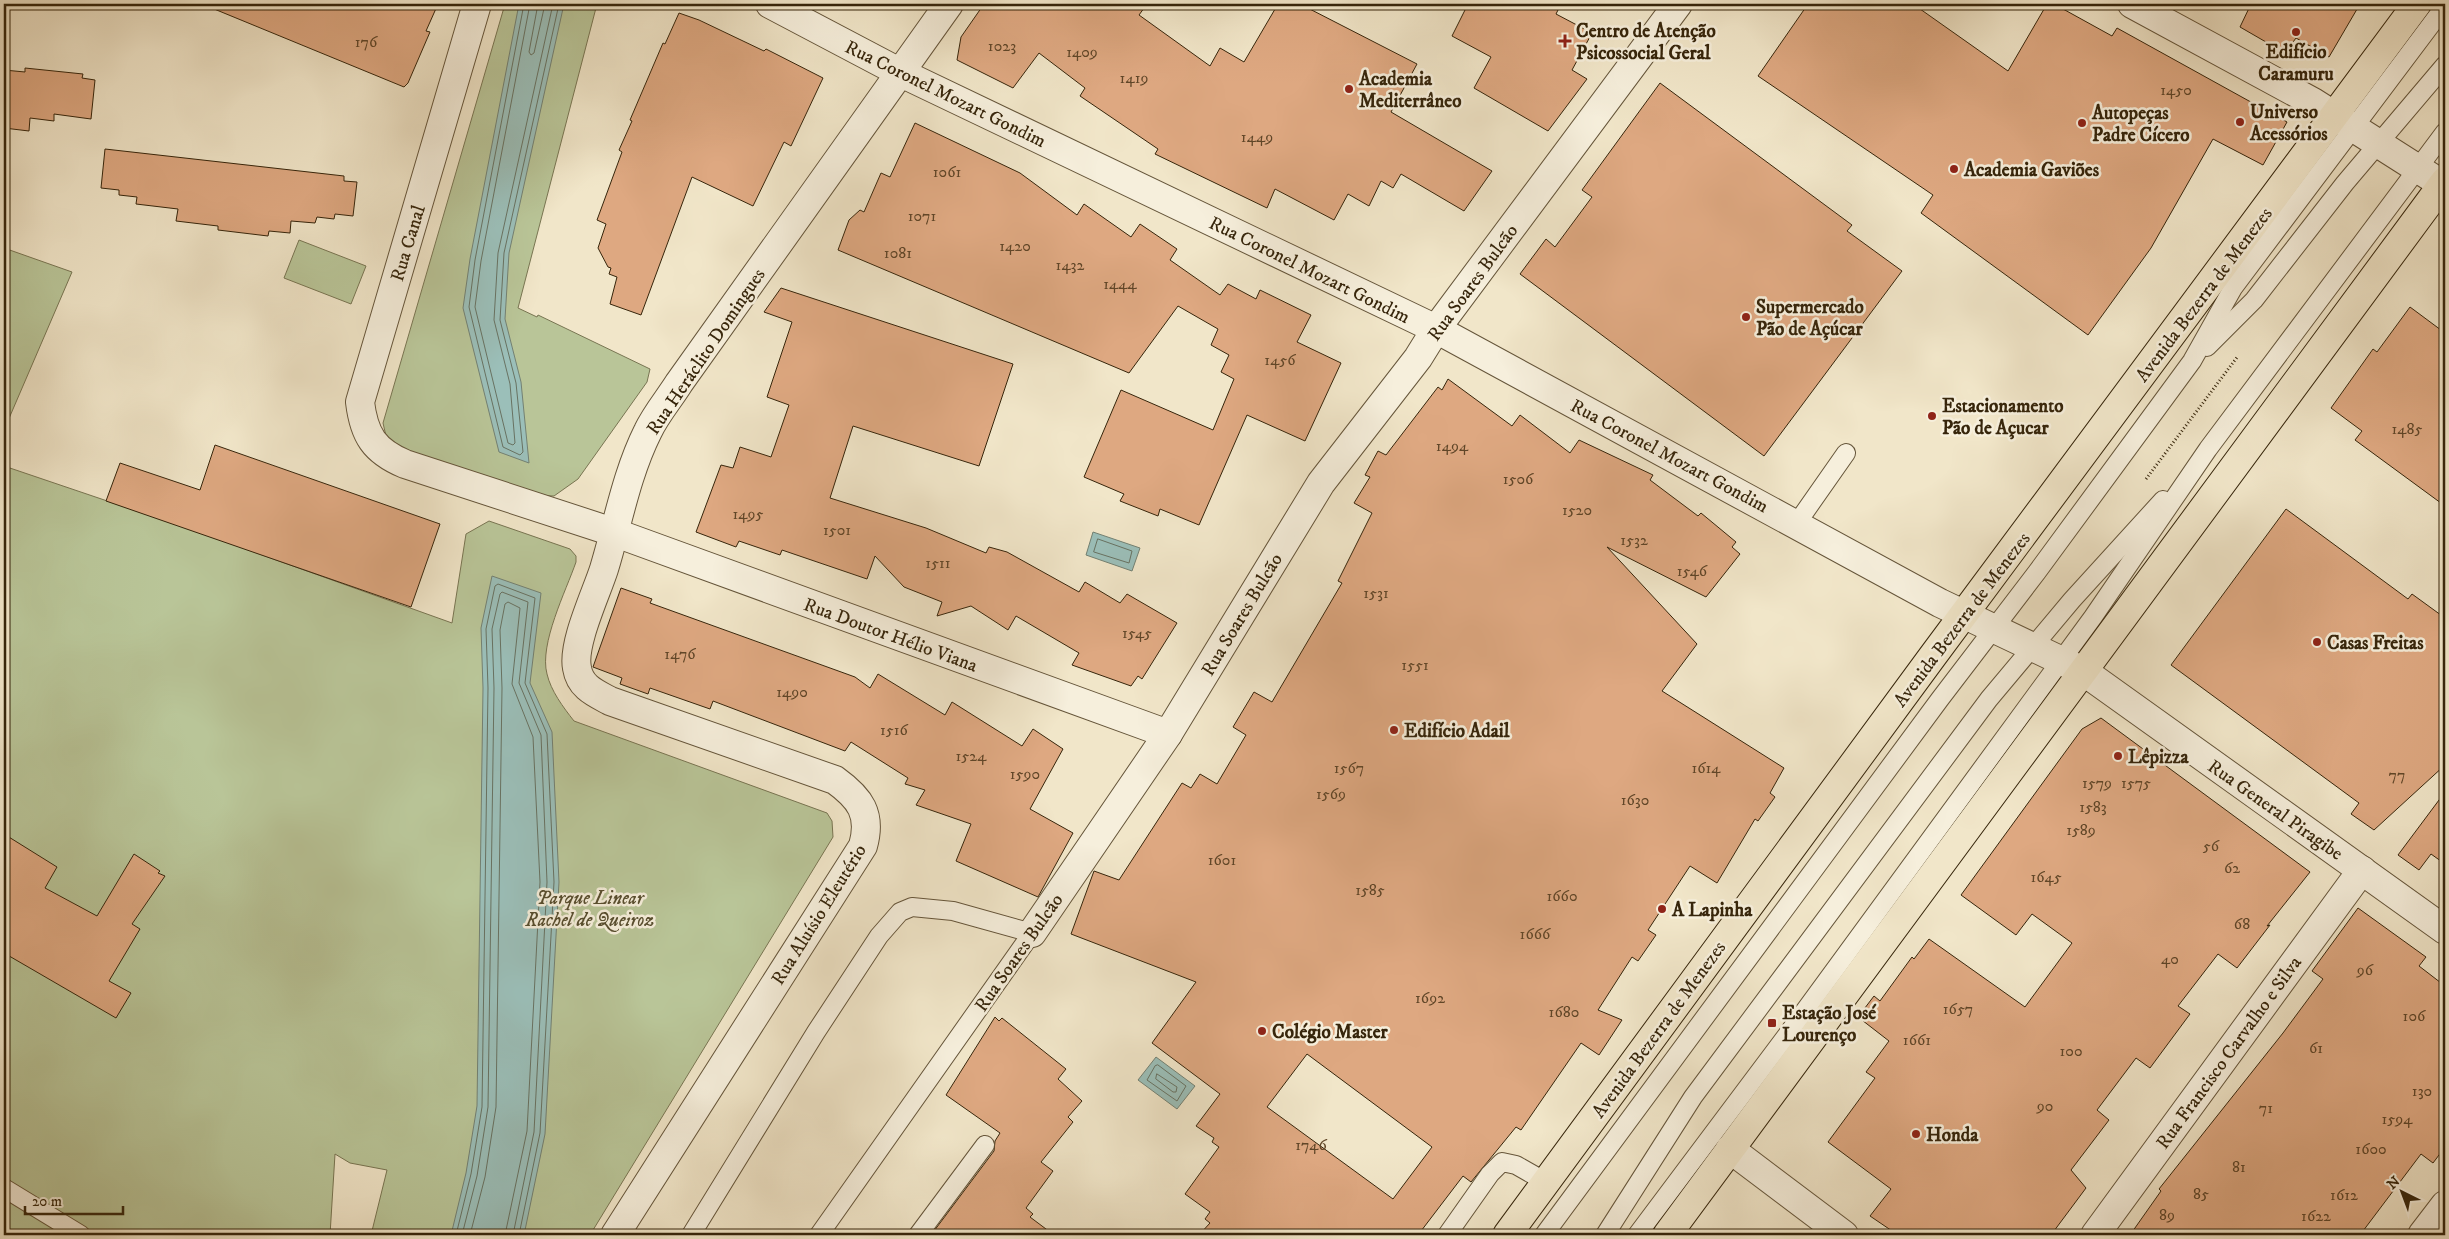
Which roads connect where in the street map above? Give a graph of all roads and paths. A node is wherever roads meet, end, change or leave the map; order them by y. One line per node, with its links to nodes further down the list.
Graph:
1 (477, 4): 22 (street, Rua Canal)
2 (770, 4): 9 (street, Rua Coronel Mozart Gondim)
3 (949, 4): 9 (street, Rua Heráclito Domingues)
4 (1678, 4): 15 (street, Rua Soares Bulcão)
5 (2132, 4): 10 (street)
6 (2417, 4): 10 (main road, Avenida Bezerra de Menezes)
7 (2445, 6): 10 (lane, Avenida Bezerra de Menezes)
8 (2445, 65): 12 (lane, Avenida Bezerra de Menezes)
9 (900, 72): 15 (street, Rua Coronel Mozart Gondim); 22 (street, Rua Heráclito Domingues)
10 (2344, 122): 12 (street); 17 (lane, Avenida Bezerra de Menezes); 23 (main road, Avenida Bezerra de Menezes)
11 (2445, 132): 13 (lane)
12 (2379, 144): 13 (street); 17 (lane, Avenida Bezerra de Menezes)
13 (2418, 168): 14 (street); 18 (lane)
14 (2444, 184): 26 (main road)
15 (1436, 329): 21 (street, Rua Coronel Mozart Gondim); 27 (street, Rua Soares Bulcão)
16 (2240, 352): 20 (path)
17 (2192, 361): 24 (lane, Avenida Bezerra de Menezes)
18 (2208, 449): 25 (lane); 26 (lane)
19 (1846, 453): 21 (lane)
20 (2140, 487)
21 (1796, 523): 23 (street, Rua Coronel Mozart Gondim)
22 (614, 532): 27 (street, Rua Doutor Hélio Viana); 37 (street, Rua Aluísio Eleutério)
23 (1963, 615): 24 (street, Rua Coronel Mozart Gondim); 33 (main road, Avenida Bezerra de Menezes)
24 (1993, 629): 25 (street, Rua Coronel Mozart Gondim); 43 (lane, Avenida Bezerra de Menezes)
25 (2032, 647): 26 (street, Rua Coronel Mozart Gondim); 44 (lane)
26 (2072, 666): 28 (street, Rua General Piragibe); 32 (main road); 45 (lane)
27 (1168, 734): 30 (street, Rua Soares Bulcão)
28 (2362, 870): 29 (street, Rua General Piragibe); 48 (street, Rua Francisco Carvalho e Silva)
29 (2445, 930)
30 (1032, 933): 38 (lane); 39 (lane, Rua Soares Bulcão)
31 (985, 1145): 40 (lane)
32 (1730, 1149): 46 (main road); 47 (street)
33 (1546, 1182): 41 (lane); 42 (main road, Avenida Bezerra de Menezes)
34 (4, 1188): 36 (lane)
35 (2445, 1204): 49 (street)
36 (81, 1235)
37 (615, 1235)
38 (691, 1235)
39 (819, 1235)
40 (918, 1235)
41 (1447, 1235)
42 (1506, 1235)
43 (1544, 1235)
44 (1606, 1235)
45 (1637, 1235)
46 (1667, 1235)
47 (1844, 1235)
48 (2095, 1235)
49 (2422, 1235)

